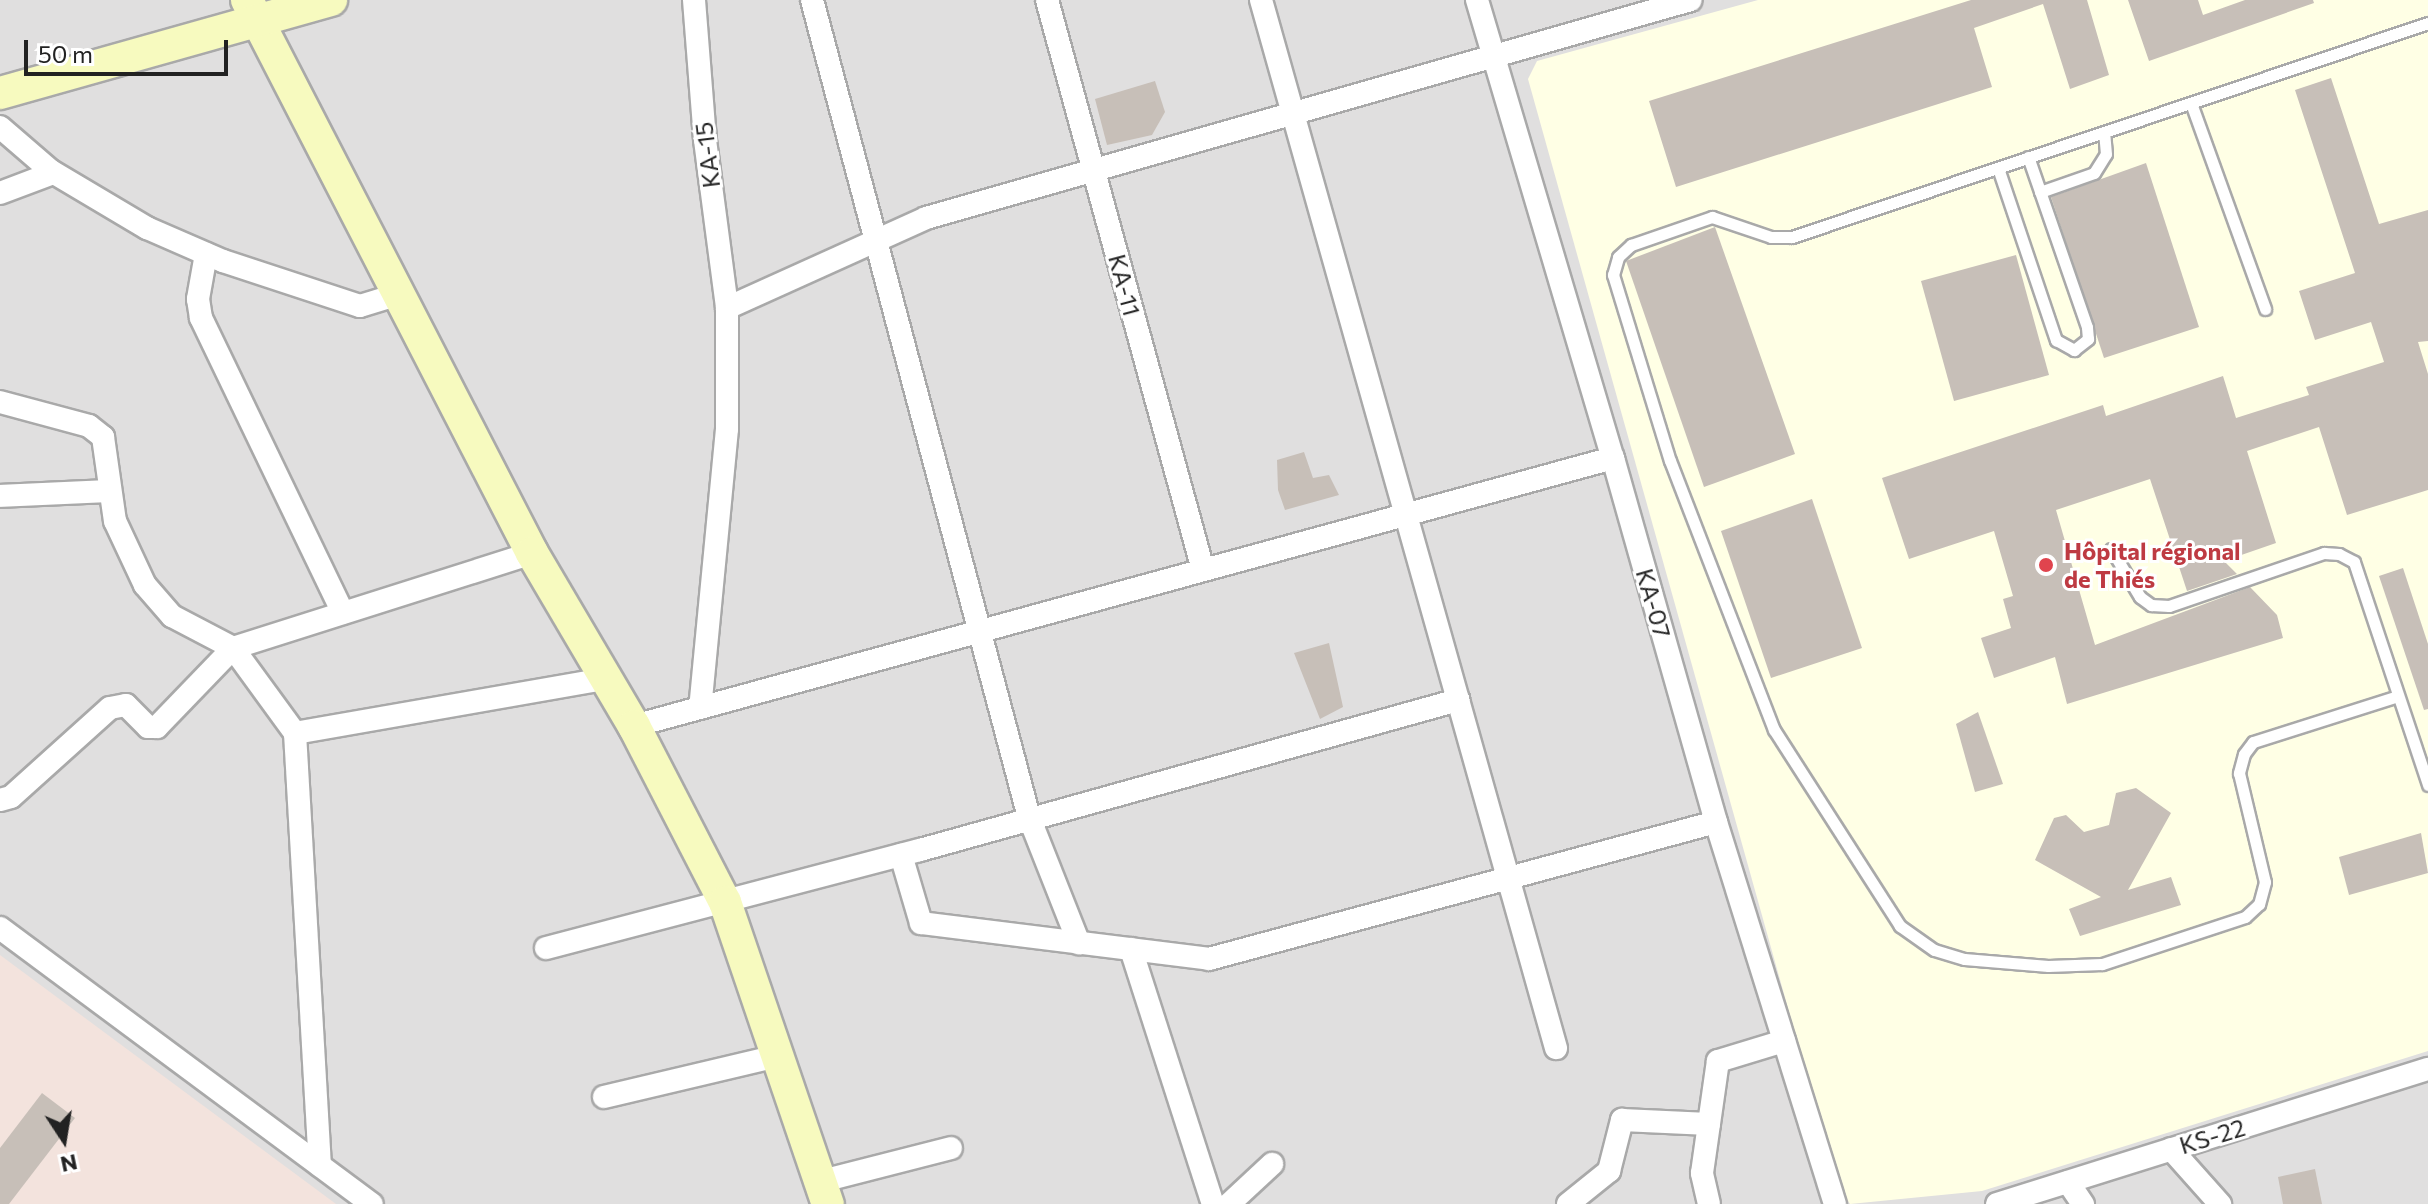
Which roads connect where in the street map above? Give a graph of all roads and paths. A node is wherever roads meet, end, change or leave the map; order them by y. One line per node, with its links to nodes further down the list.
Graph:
1 (331, 0): 8 (street)
2 (694, 0): 25 (street, KA-15)
3 (812, 0): 22 (street)
4 (1047, 0): 18 (street, KA-11)
5 (1261, 0): 13 (street)
6 (1477, 0): 10 (street, KA-07)
7 (1691, 0): 10 (street)
8 (253, 11): 11 (street); 24 (street)
9 (2428, 23): 12 (lane)
10 (1492, 56): 13 (street); 28 (street, KA-07)
11 (0, 93)
12 (2191, 103): 15 (lane); 26 (lane)
13 (1293, 113): 18 (street); 31 (street)
14 (0, 127): 19 (street)
15 (2104, 132): 16 (lane); 20 (lane)
16 (2028, 157): 17 (lane); 20 (lane)
17 (1998, 168): 20 (lane); 39 (lane)
18 (1094, 171): 22 (street); 34 (street, KA-11)
19 (53, 173): 21 (street); 23 (street)
20 (2040, 192)
21 (0, 193)
22 (875, 241): 25 (street); 36 (street)
23 (206, 254): 24 (street); 35 (street)
24 (399, 294): 33 (street)
25 (727, 308): 41 (street, KA-15)
26 (2265, 309)
27 (0, 402): 29 (street)
28 (1613, 458): 31 (street); 47 (street, KA-07)
29 (109, 491): 30 (street); 37 (street)
30 (0, 496)
31 (1406, 515): 34 (street); 40 (street)
32 (2111, 549): 39 (lane)
33 (532, 553): 35 (street); 38 (street)
34 (1203, 570): 36 (street)
35 (343, 613): 37 (street)
36 (980, 632): 41 (street); 46 (street)
37 (233, 648): 43 (street); 45 (street)
38 (606, 679): 42 (street); 43 (street)
39 (2398, 696): 44 (lane)
40 (1458, 700): 46 (street); 49 (street)
41 (700, 708): 42 (street)
42 (634, 726): 50 (street)
43 (295, 733): 64 (street)
44 (2428, 785)
45 (0, 800)
46 (1029, 817): 48 (street); 52 (street)
47 (1716, 822): 49 (street); 55 (street, KA-07)
48 (901, 855): 50 (street); 52 (street)
49 (1508, 878): 54 (street); 56 (street)
50 (725, 902): 53 (street); 57 (street)
51 (0, 928): 64 (street)
52 (1079, 943): 54 (street)
53 (546, 948)
54 (1131, 949): 69 (street)
55 (1784, 1041): 60 (street); 73 (street, KA-07)
56 (1556, 1048)
57 (777, 1056): 59 (street); 66 (street)
58 (2428, 1069): 62 (street, KS-22)
59 (604, 1097)
60 (1709, 1124): 71 (street); 72 (street)
61 (951, 1148): 66 (street)
62 (2171, 1149): 65 (street, KS-22); 75 (street)
63 (1272, 1164): 70 (street)
64 (320, 1165): 68 (street)
65 (2068, 1182): 67 (street, KS-22); 74 (street)
66 (825, 1192)
67 (2002, 1203)
68 (372, 1204)
69 (1213, 1204)
70 (1229, 1204)
71 (1568, 1204)
72 (1709, 1204)
73 (1835, 1204)
74 (2083, 1204)
75 (2220, 1204)

